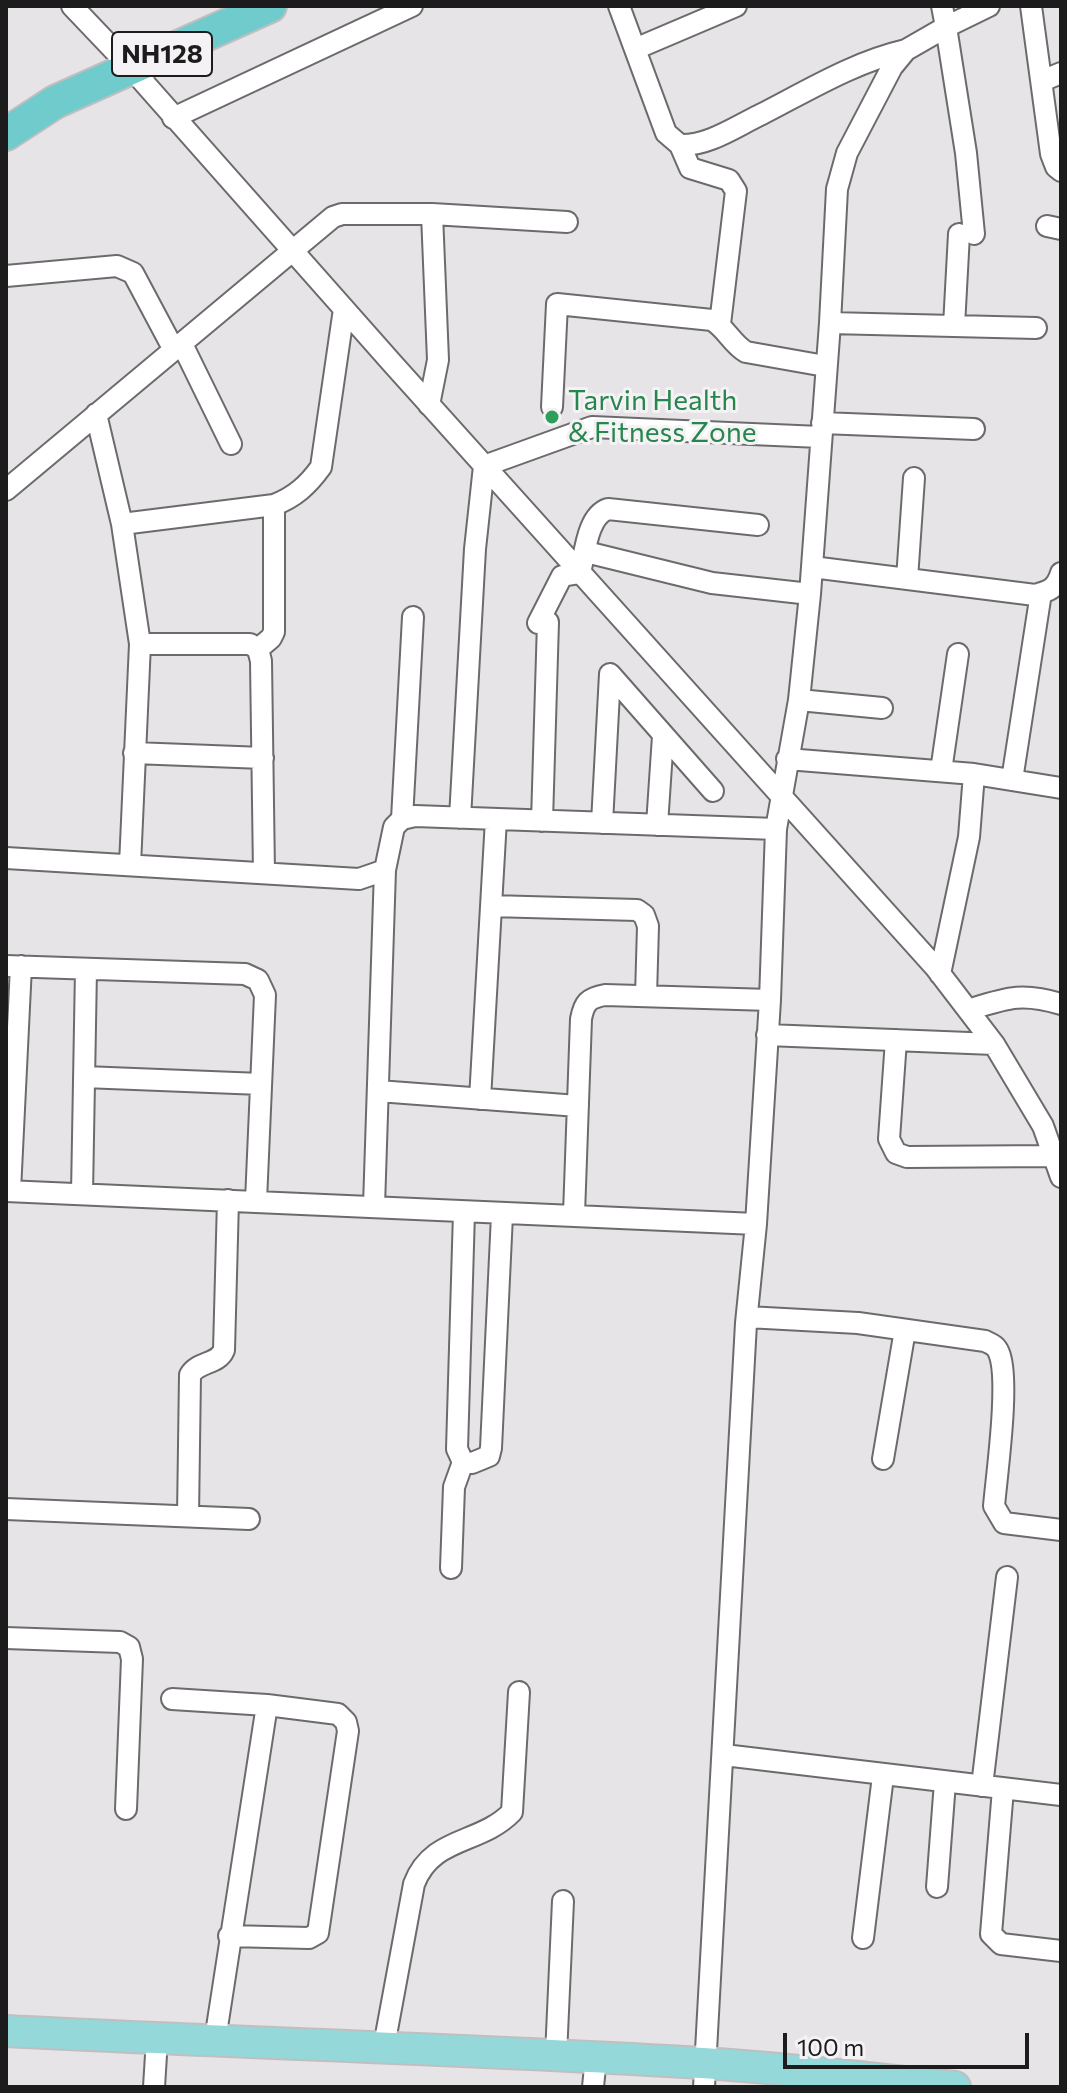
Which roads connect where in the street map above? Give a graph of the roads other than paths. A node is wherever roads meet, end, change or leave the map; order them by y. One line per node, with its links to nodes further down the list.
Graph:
1 (72, 6): 11 (street)
2 (270, 6): 11 (highway, NH128)
3 (412, 6): 15 (street)
4 (619, 6): 9 (street)
5 (736, 6): 9 (street)
6 (989, 6): 8 (street)
7 (1031, 6): 12 (street)
8 (944, 16): 10 (street); 26 (street)
9 (635, 49): 17 (street)
10 (906, 50): 17 (street); 24 (street)
11 (131, 68): 13 (highway, NH128); 15 (street)
12 (1051, 77): 18 (street)
13 (55, 102): 14 (highway, NH128); 16 (highway, NH128)
14 (6, 107)
15 (173, 118): 21 (street)
16 (6, 134)
17 (680, 145): 25 (street)
18 (1061, 171)
19 (432, 214): 20 (street); 21 (street); 30 (street)
20 (567, 222)
21 (293, 253): 23 (street); 28 (street)
22 (6, 276): 28 (street)
23 (344, 309): 30 (street); 39 (street)
24 (830, 323): 26 (street); 29 (street)
25 (720, 324): 29 (street); 31 (street)
26 (954, 326): 27 (street)
27 (1036, 328)
28 (178, 347): 32 (street); 35 (street)
29 (825, 366): 34 (street)
30 (429, 405): 36 (street)
31 (552, 407)
32 (96, 414): 38 (street); 40 (street)
33 (974, 429): 34 (street)
34 (821, 430): 36 (street); 43 (street)
35 (231, 444)
36 (484, 466): 44 (street); 64 (street)
37 (914, 478): 45 (street)
38 (6, 490)
39 (274, 505): 40 (street); 50 (street)
40 (122, 524): 49 (street)
41 (758, 525): 42 (street)
42 (586, 552): 44 (street); 47 (street)
43 (812, 567): 45 (street); 47 (street)
44 (580, 573): 63 (street); 67 (street)
45 (907, 579): 46 (street)
46 (1054, 587): 60 (street)
47 (810, 594): 52 (street)
48 (413, 617): 65 (street)
49 (140, 644): 50 (street); 55 (street)
50 (258, 649): 56 (street)
51 (958, 654): 58 (street)
52 (799, 700): 53 (street); 57 (street)
53 (882, 708)
54 (663, 736): 62 (street); 68 (street); 69 (street)
55 (134, 753): 56 (street); 72 (street)
56 (263, 758): 74 (street)
57 (787, 759): 58 (street); 63 (street)
58 (941, 771): 59 (street)
59 (974, 774): 60 (street); 78 (street)
60 (1012, 780): 61 (street)
61 (1061, 788)
62 (713, 791)
63 (780, 795): 70 (street); 78 (street)
64 (460, 818): 65 (street); 66 (street)
65 (402, 819): 73 (street)
66 (496, 819): 67 (street); 75 (street)
67 (542, 821): 68 (street)
68 (602, 823): 69 (street)
69 (657, 825): 70 (street)
70 (776, 829): 80 (street)
71 (6, 858): 72 (street)
72 (130, 865): 74 (street)
73 (385, 870): 74 (street); 89 (street)
74 (264, 873)
75 (491, 906): 79 (street); 90 (street)
76 (14, 966): 77 (street); 86 (street)
77 (86, 969): 87 (street); 88 (street)
78 (940, 974): 82 (street)
79 (646, 996): 80 (street); 91 (street)
80 (770, 1000): 83 (street)
81 (1061, 1004): 82 (street)
82 (968, 1010): 85 (street)
83 (767, 1035): 84 (street); 102 (street)
84 (896, 1040): 85 (street); 92 (street)
85 (994, 1044): 92 (street)
86 (11, 1070): 94 (street)
87 (84, 1077): 88 (street); 95 (street)
88 (261, 1084): 97 (street)
89 (378, 1091): 90 (street); 98 (street)
90 (480, 1099): 91 (street)
91 (578, 1106): 100 (street)
92 (1053, 1156): 93 (street)
93 (1061, 1177)
94 (8, 1191): 95 (street)
95 (82, 1194): 96 (street)
96 (228, 1200): 97 (street); 108 (street)
97 (256, 1201): 98 (street)
98 (374, 1206): 99 (street)
99 (464, 1212): 101 (street); 106 (street)
100 (574, 1214): 101 (street); 102 (street)
101 (502, 1215): 106 (street)
102 (756, 1224): 103 (street)
103 (747, 1317): 104 (street); 117 (street)
104 (905, 1330): 105 (street); 110 (street)
105 (883, 1459)
106 (463, 1462): 111 (street)
107 (6, 1509): 108 (street)
108 (188, 1516): 109 (street)
109 (249, 1519)
110 (1061, 1530)
111 (451, 1568)
112 (1007, 1577): 120 (street)
113 (6, 1638): 122 (street)
114 (519, 1692): 131 (street)
115 (172, 1699): 116 (street)
116 (267, 1705): 125 (street); 125 (street)
117 (724, 1755): 118 (street); 134 (street)
118 (883, 1776): 119 (street); 126 (street)
119 (945, 1782): 120 (street); 123 (street)
120 (992, 1788): 121 (street); 127 (street)
121 (1061, 1795)
122 (126, 1809)
123 (937, 1887)
124 (563, 1901): 132 (street)
125 (229, 1936): 130 (street)
126 (863, 1938)
127 (1061, 1951)
128 (6, 2031): 129 (main road)
129 (157, 2039): 130 (main road); 135 (street)
130 (215, 2040): 131 (main road)
131 (384, 2046): 132 (main road)
132 (556, 2055): 133 (main road)
133 (594, 2072): 134 (main road)
134 (705, 2075): 136 (main road)
135 (154, 2087)
136 (946, 2087): 137 (main road)
137 (955, 2087)

